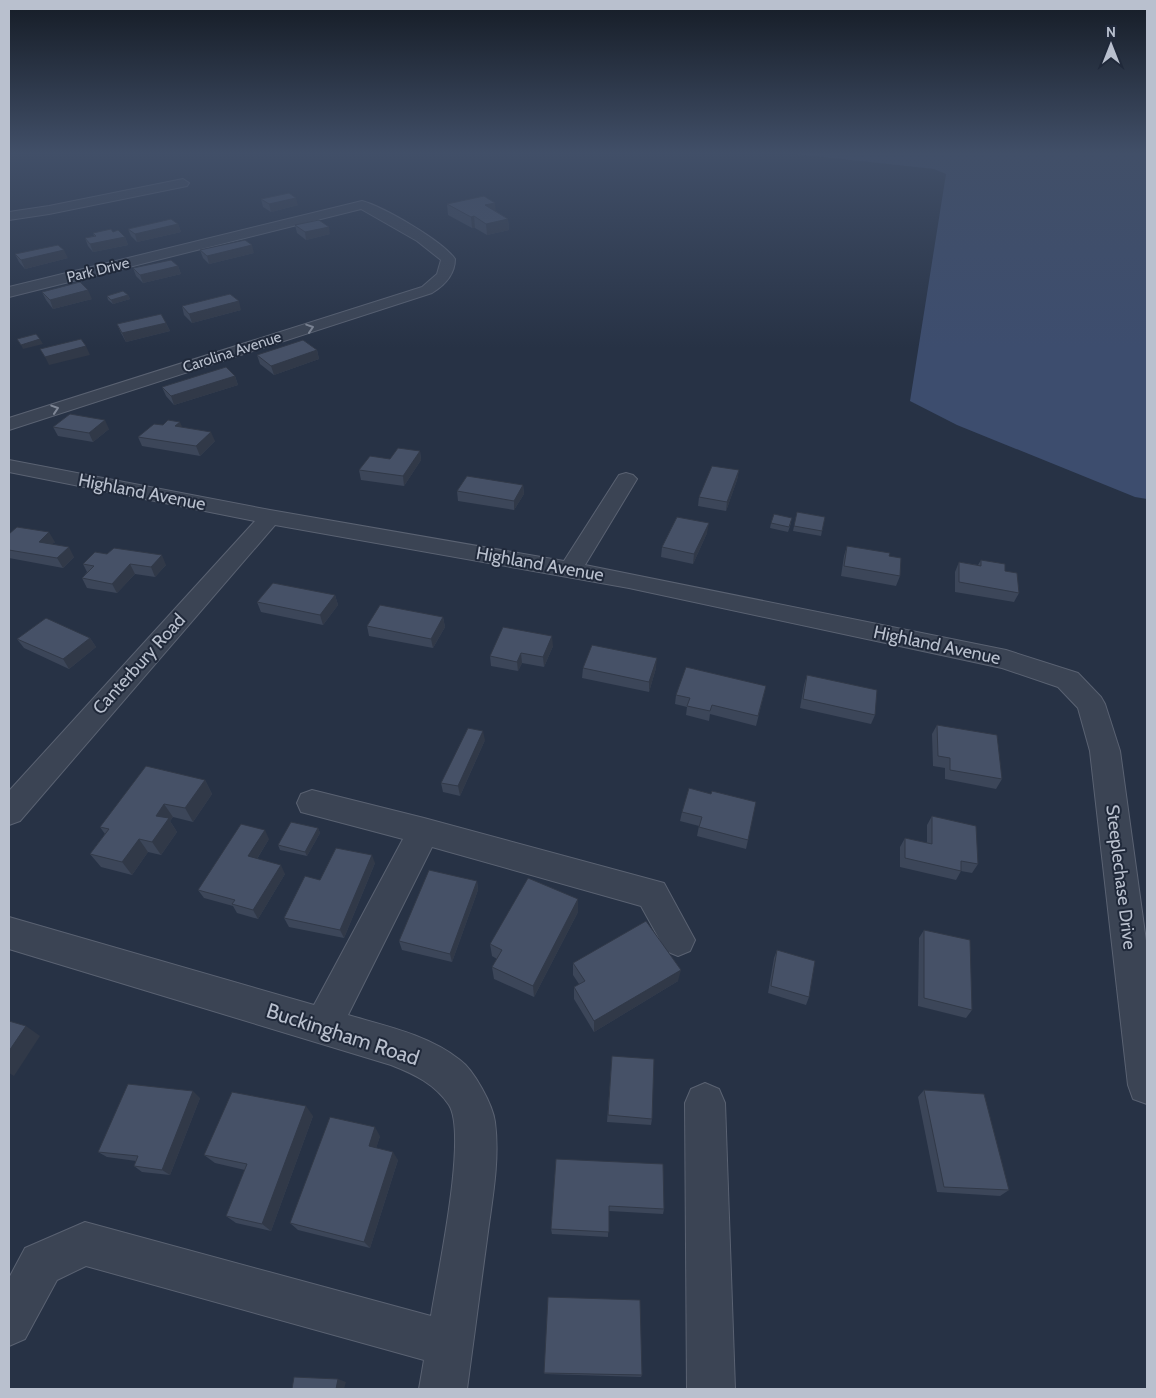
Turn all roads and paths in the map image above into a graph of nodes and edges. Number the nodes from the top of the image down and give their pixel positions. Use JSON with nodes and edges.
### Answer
{"nodes":[{"id":1,"x":316,"y":217,"type":"edge"},
{"id":2,"x":386,"y":217,"type":"edge"},
{"id":3,"x":9,"y":292,"type":"edge"},
{"id":4,"x":234,"y":345,"type":"junction"},
{"id":5,"x":9,"y":408,"type":"edge"},
{"id":6,"x":9,"y":424,"type":"edge"},
{"id":7,"x":9,"y":466,"type":"edge"},
{"id":8,"x":626,"y":479,"type":"dead end"},
{"id":9,"x":270,"y":517,"type":"junction"},
{"id":10,"x":571,"y":569,"type":"junction"},
{"id":11,"x":1068,"y":680,"type":"joint"},
{"id":12,"x":312,"y":803,"type":"dead end"},
{"id":13,"x":9,"y":812,"type":"edge"},
{"id":14,"x":424,"y":831,"type":"junction"},
{"id":15,"x":9,"y":933,"type":"edge"},
{"id":16,"x":678,"y":940,"type":"dead end"},
{"id":17,"x":323,"y":1026,"type":"junction"},
{"id":18,"x":1147,"y":1085,"type":"edge"},
{"id":19,"x":705,"y":1102,"type":"dead end"},
{"id":20,"x":9,"y":1323,"type":"edge"},
{"id":21,"x":450,"y":1344,"type":"junction"},
{"id":22,"x":443,"y":1389,"type":"edge"},
{"id":23,"x":711,"y":1389,"type":"edge"}],
"edges":[{"from":1,"to":3,"type":"street","name":"Park Drive"},
{"from":2,"to":4,"type":"street","name":"Carolina Avenue"},
{"from":4,"to":5,"type":"street","name":"Carolina Avenue"},
{"from":6,"to":4,"type":"street","name":"Carolina Avenue","one_way":true},
{"from":7,"to":9,"type":"street","name":"Highland Avenue"},
{"from":8,"to":10,"type":"street"},
{"from":9,"to":10,"type":"street","name":"Highland Avenue"},
{"from":9,"to":13,"type":"street","name":"Canterbury Road"},
{"from":10,"to":11,"type":"street","name":"Highland Avenue"},
{"from":11,"to":18,"type":"street","name":"Steeplechase Drive"},
{"from":12,"to":14,"type":"street"},
{"from":14,"to":16,"type":"street"},
{"from":14,"to":17,"type":"street"},
{"from":15,"to":17,"type":"street","name":"Buckingham Road"},
{"from":17,"to":21,"type":"street","name":"Buckingham Road"},
{"from":19,"to":23,"type":"street"},
{"from":20,"to":21,"type":"street"},
{"from":21,"to":22,"type":"street","name":"Buckingham Road"}]}
